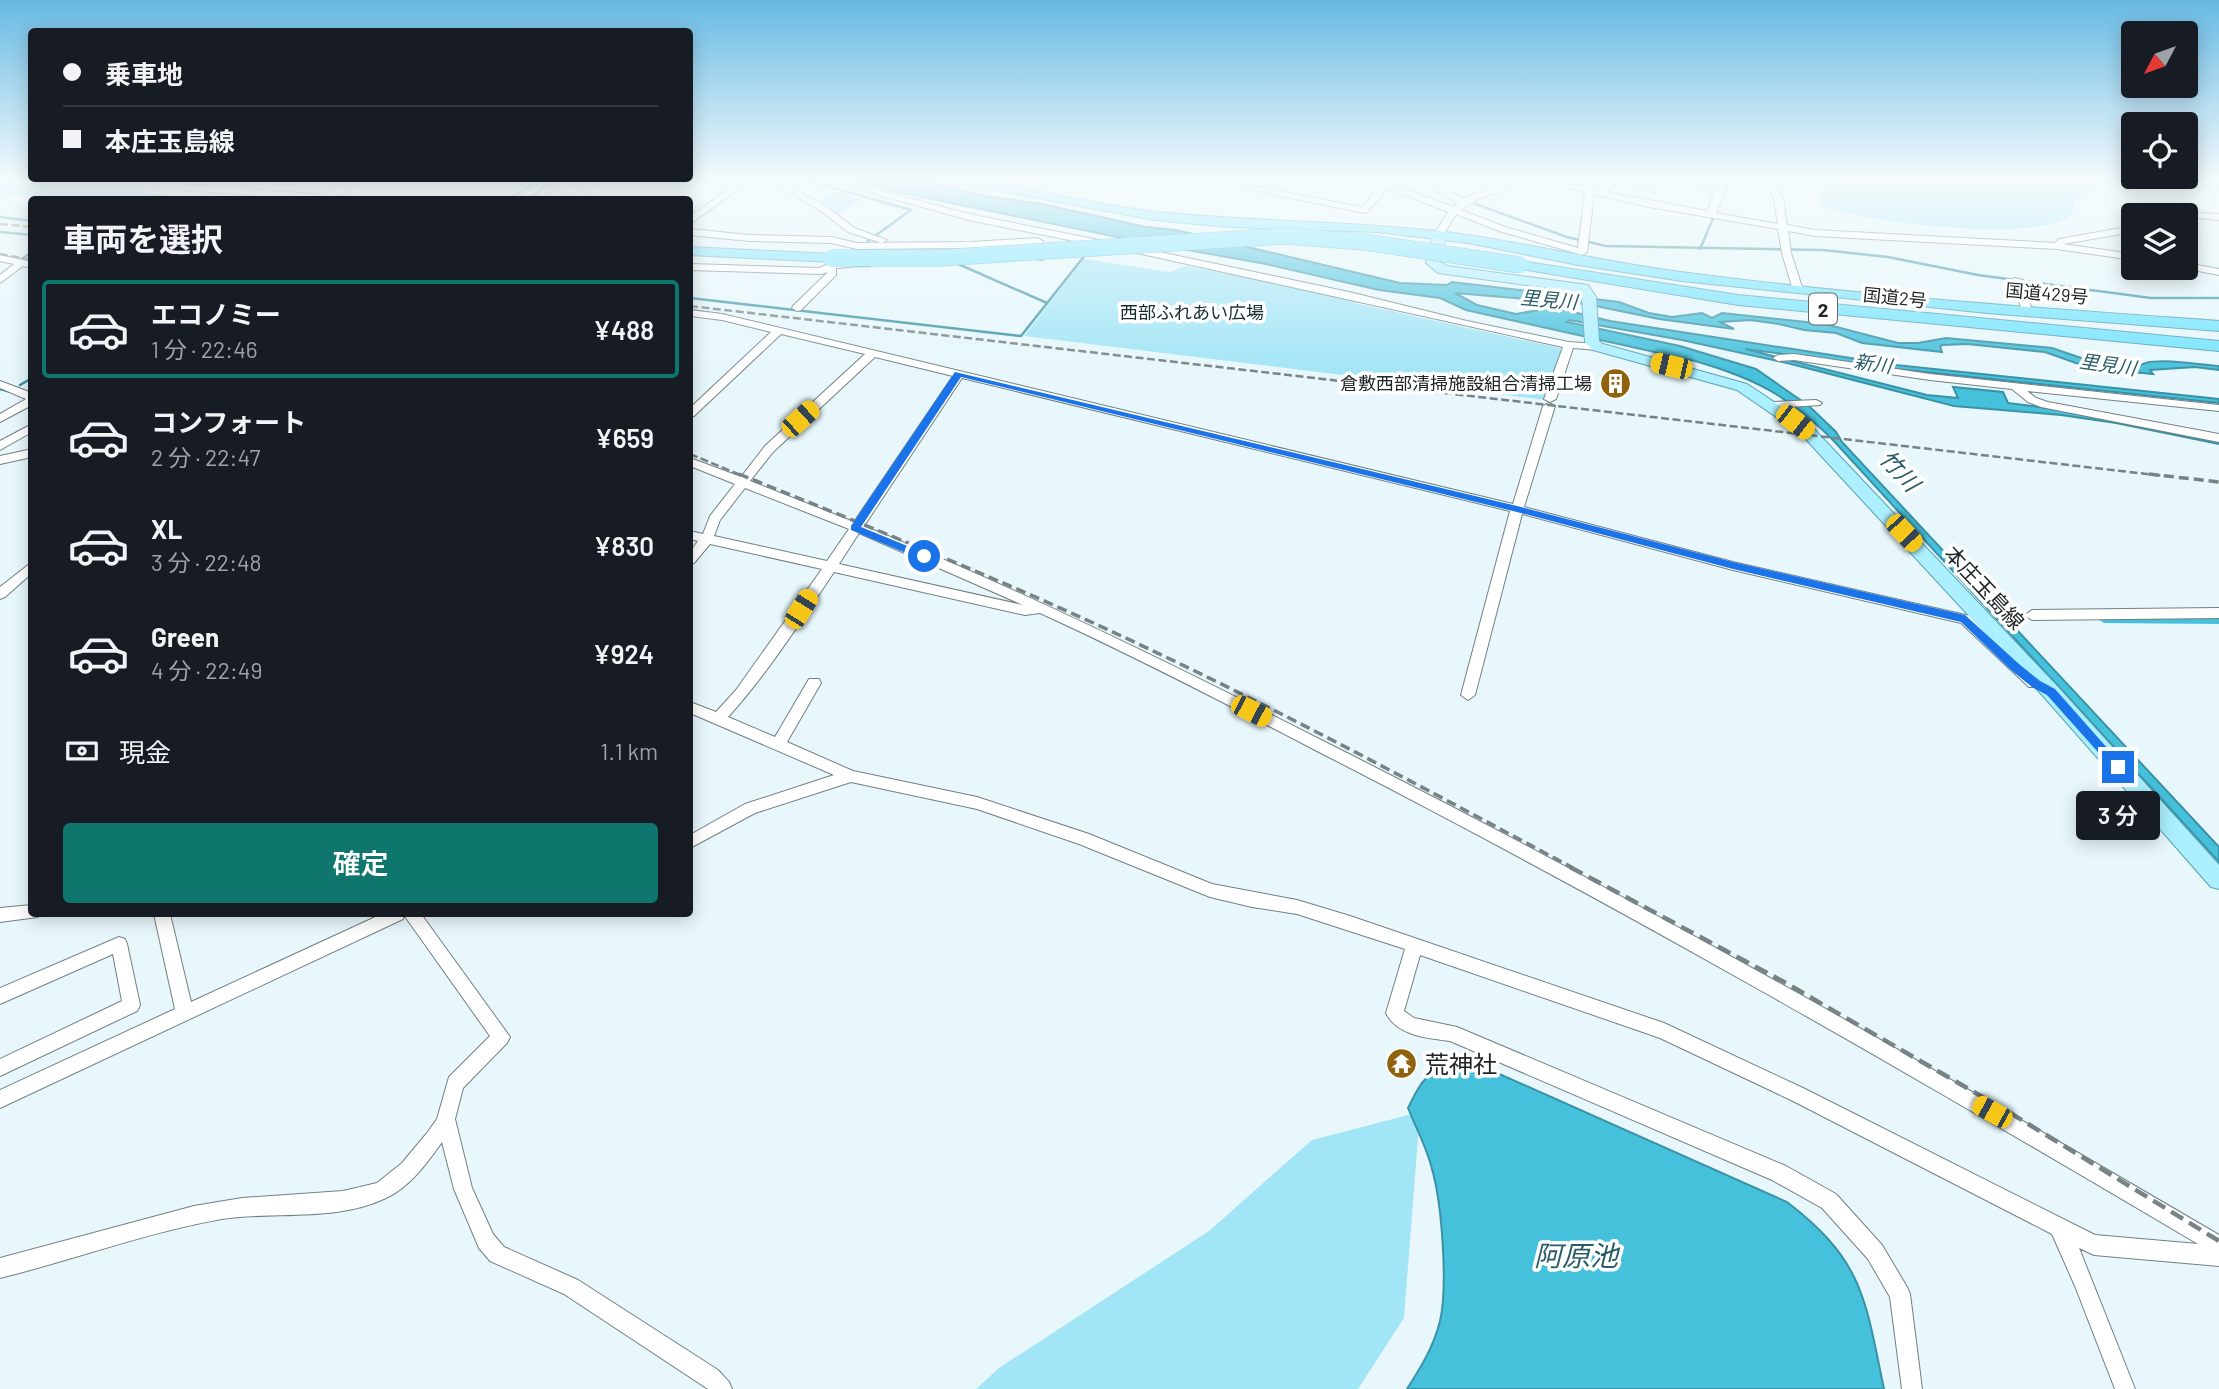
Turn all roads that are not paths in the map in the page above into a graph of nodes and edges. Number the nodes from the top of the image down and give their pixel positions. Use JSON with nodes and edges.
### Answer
{"nodes":[{"id":1,"x":839,"y":244,"type":"edge"},
{"id":2,"x":850,"y":244,"type":"edge"},
{"id":3,"x":890,"y":244,"type":"edge"},
{"id":4,"x":990,"y":244,"type":"edge"},
{"id":5,"x":1039,"y":244,"type":"edge"},
{"id":6,"x":1100,"y":244,"type":"edge"},
{"id":7,"x":1135,"y":244,"type":"edge"},
{"id":8,"x":1376,"y":244,"type":"edge"},
{"id":9,"x":1437,"y":244,"type":"edge"},
{"id":10,"x":1488,"y":244,"type":"edge"},
{"id":11,"x":1553,"y":244,"type":"edge"},
{"id":12,"x":1583,"y":244,"type":"edge"},
{"id":13,"x":1786,"y":244,"type":"edge"},
{"id":14,"x":2016,"y":244,"type":"edge"},
{"id":15,"x":2049,"y":244,"type":"edge"},
{"id":16,"x":894,"y":245,"type":"junction"},
{"id":17,"x":2042,"y":245,"type":"junction"},
{"id":18,"x":693,"y":246,"type":"edge"},
{"id":19,"x":693,"y":251,"type":"edge"},
{"id":20,"x":755,"y":255,"type":"junction"},
{"id":21,"x":2121,"y":255,"type":"edge"},
{"id":22,"x":693,"y":257,"type":"edge"},
{"id":23,"x":0,"y":258,"type":"edge"},
{"id":24,"x":836,"y":263,"type":"junction"},
{"id":25,"x":21,"y":264,"type":"edge"},
{"id":26,"x":693,"y":267,"type":"edge"},
{"id":27,"x":2198,"y":268,"type":"edge"},
{"id":28,"x":2219,"y":272,"type":"edge"},
{"id":29,"x":0,"y":280,"type":"edge"},
{"id":30,"x":2018,"y":280,"type":"dead end"},
{"id":31,"x":1797,"y":287,"type":"junction"},
{"id":32,"x":1589,"y":297,"type":"joint"},
{"id":33,"x":797,"y":308,"type":"dead end"},
{"id":34,"x":2027,"y":311,"type":"junction"},
{"id":35,"x":693,"y":313,"type":"edge"},
{"id":36,"x":2219,"y":326,"type":"edge"},
{"id":37,"x":778,"y":331,"type":"junction"},
{"id":38,"x":2219,"y":344,"type":"edge"},
{"id":39,"x":1569,"y":345,"type":"junction"},
{"id":40,"x":1595,"y":345,"type":"junction"},
{"id":41,"x":873,"y":354,"type":"junction"},
{"id":42,"x":1778,"y":358,"type":"dead end"},
{"id":43,"x":958,"y":374,"type":"junction"},
{"id":44,"x":2015,"y":386,"type":"junction"},
{"id":45,"x":3,"y":389,"type":"edge"},
{"id":46,"x":28,"y":399,"type":"edge"},
{"id":47,"x":28,"y":402,"type":"edge"},
{"id":48,"x":1816,"y":403,"type":"dead end"},
{"id":49,"x":1775,"y":405,"type":"junction"},
{"id":50,"x":2219,"y":408,"type":"edge"},
{"id":51,"x":693,"y":411,"type":"edge"},
{"id":52,"x":0,"y":419,"type":"edge"},
{"id":53,"x":28,"y":429,"type":"edge"},
{"id":54,"x":2219,"y":438,"type":"edge"},
{"id":55,"x":0,"y":446,"type":"edge"},
{"id":56,"x":28,"y":454,"type":"edge"},
{"id":57,"x":0,"y":460,"type":"edge"},
{"id":58,"x":693,"y":463,"type":"edge"},
{"id":59,"x":743,"y":482,"type":"junction"},
{"id":60,"x":1517,"y":509,"type":"junction"},
{"id":61,"x":855,"y":528,"type":"junction"},
{"id":62,"x":693,"y":536,"type":"edge"},
{"id":63,"x":707,"y":539,"type":"junction"},
{"id":64,"x":693,"y":556,"type":"edge"},
{"id":65,"x":828,"y":567,"type":"junction"},
{"id":66,"x":28,"y":570,"type":"edge"},
{"id":67,"x":0,"y":594,"type":"edge"},
{"id":68,"x":1051,"y":612,"type":"junction"},
{"id":69,"x":2219,"y":613,"type":"edge"},
{"id":70,"x":2032,"y":615,"type":"dead end"},
{"id":71,"x":814,"y":683,"type":"dead end"},
{"id":72,"x":2051,"y":692,"type":"junction"},
{"id":73,"x":1468,"y":695,"type":"dead end"},
{"id":74,"x":693,"y":708,"type":"edge"},
{"id":75,"x":719,"y":718,"type":"junction"},
{"id":76,"x":778,"y":744,"type":"junction"},
{"id":77,"x":851,"y":776,"type":"junction"},
{"id":78,"x":693,"y":840,"type":"edge"},
{"id":79,"x":2219,"y":880,"type":"edge"},
{"id":80,"x":28,"y":912,"type":"edge"},
{"id":81,"x":0,"y":915,"type":"edge"},
{"id":82,"x":163,"y":917,"type":"edge"},
{"id":83,"x":391,"y":917,"type":"edge"},
{"id":84,"x":414,"y":917,"type":"edge"},
{"id":85,"x":1415,"y":944,"type":"junction"},
{"id":86,"x":0,"y":996,"type":"edge"},
{"id":87,"x":184,"y":1013,"type":"junction"},
{"id":88,"x":0,"y":1068,"type":"edge"},
{"id":89,"x":0,"y":1100,"type":"edge"},
{"id":90,"x":447,"y":1121,"type":"junction"},
{"id":91,"x":2058,"y":1224,"type":"junction"},
{"id":92,"x":2217,"y":1256,"type":"edge"},
{"id":93,"x":0,"y":1268,"type":"edge"},
{"id":94,"x":722,"y":1389,"type":"edge"},
{"id":95,"x":1912,"y":1389,"type":"edge"},
{"id":96,"x":2125,"y":1389,"type":"edge"}],
"edges":[{"from":1,"to":24,"type":"street"},
{"from":2,"to":16,"type":"street"},
{"from":3,"to":16,"type":"street"},
{"from":4,"to":16,"type":"street"},
{"from":5,"to":24,"type":"street"},
{"from":6,"to":39,"type":"street"},
{"from":7,"to":24,"type":"highway","name":"国道2号","number":"2","bridge":true},
{"from":8,"to":38,"type":"highway","name":"国道2号","number":"2","bridge":true},
{"from":9,"to":32,"type":"main road"},
{"from":10,"to":31,"type":"highway","name":"国道429号"},
{"from":11,"to":12,"type":"street"},
{"from":13,"to":31,"type":"street"},
{"from":14,"to":17,"type":"street"},
{"from":15,"to":17,"type":"street"},
{"from":17,"to":21,"type":"street"},
{"from":18,"to":20,"type":"highway","number":"2"},
{"from":19,"to":20,"type":"highway","number":"2"},
{"from":20,"to":24,"type":"highway","number":"2"},
{"from":22,"to":24,"type":"highway","number":"2"},
{"from":23,"to":25,"type":"street"},
{"from":24,"to":26,"type":"street"},
{"from":24,"to":33,"type":"street"},
{"from":25,"to":29,"type":"street"},
{"from":27,"to":28,"type":"street"},
{"from":30,"to":34,"type":"street"},
{"from":31,"to":34,"type":"highway","name":"国道429号"},
{"from":32,"to":40,"type":"main road"},
{"from":34,"to":36,"type":"highway","name":"国道429号"},
{"from":35,"to":37,"type":"street"},
{"from":37,"to":41,"type":"street"},
{"from":37,"to":51,"type":"street"},
{"from":39,"to":40,"type":"street"},
{"from":39,"to":60,"type":"street"},
{"from":40,"to":49,"type":"main road","name":"本庄玉島線"},
{"from":41,"to":43,"type":"street"},
{"from":41,"to":59,"type":"street"},
{"from":42,"to":44,"type":"street"},
{"from":43,"to":60,"type":"street"},
{"from":43,"to":61,"type":"street"},
{"from":44,"to":50,"type":"street"},
{"from":44,"to":54,"type":"street"},
{"from":45,"to":46,"type":"street"},
{"from":47,"to":52,"type":"street"},
{"from":48,"to":49,"type":"street"},
{"from":49,"to":72,"type":"main road","name":"本庄玉島線"},
{"from":53,"to":55,"type":"street"},
{"from":56,"to":57,"type":"street"},
{"from":58,"to":59,"type":"street"},
{"from":59,"to":61,"type":"street"},
{"from":59,"to":63,"type":"street"},
{"from":60,"to":72,"type":"street"},
{"from":60,"to":73,"type":"street"},
{"from":61,"to":65,"type":"street"},
{"from":61,"to":68,"type":"street"},
{"from":62,"to":63,"type":"street"},
{"from":63,"to":64,"type":"street"},
{"from":63,"to":65,"type":"street"},
{"from":65,"to":68,"type":"street"},
{"from":65,"to":75,"type":"street"},
{"from":66,"to":67,"type":"street"},
{"from":68,"to":92,"type":"street"},
{"from":69,"to":70,"type":"street"},
{"from":71,"to":76,"type":"street"},
{"from":72,"to":79,"type":"main road","name":"本庄玉島線"},
{"from":74,"to":75,"type":"street"},
{"from":75,"to":76,"type":"street"},
{"from":76,"to":77,"type":"street"},
{"from":77,"to":78,"type":"street"},
{"from":77,"to":85,"type":"street"},
{"from":80,"to":81,"type":"street"},
{"from":82,"to":87,"type":"street"},
{"from":83,"to":87,"type":"street"},
{"from":84,"to":90,"type":"street"},
{"from":85,"to":91,"type":"street"},
{"from":85,"to":95,"type":"street"},
{"from":86,"to":88,"type":"street"},
{"from":87,"to":89,"type":"street"},
{"from":90,"to":93,"type":"street"},
{"from":90,"to":94,"type":"street"},
{"from":91,"to":92,"type":"street"},
{"from":91,"to":96,"type":"street"}]}
